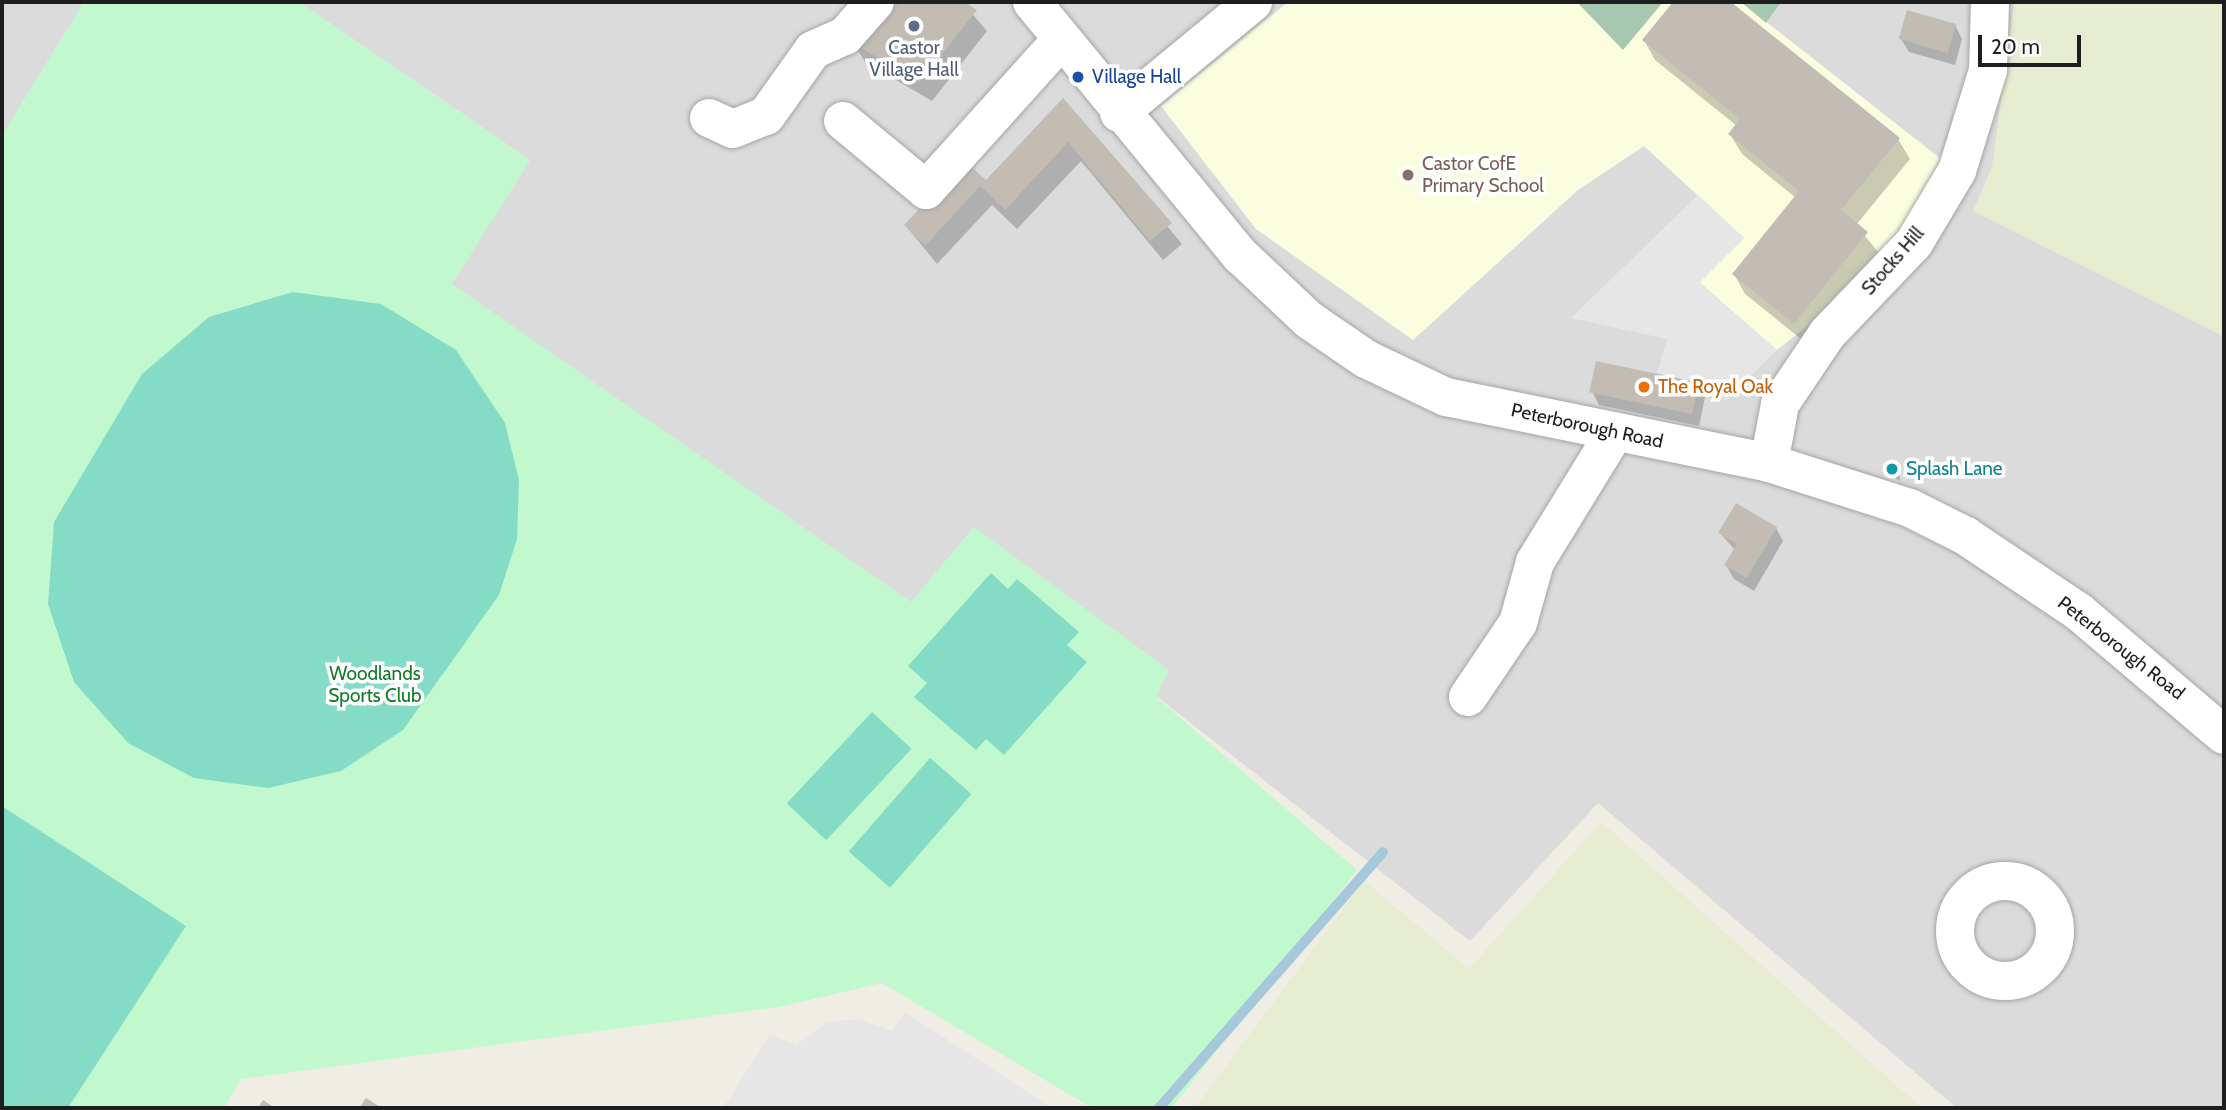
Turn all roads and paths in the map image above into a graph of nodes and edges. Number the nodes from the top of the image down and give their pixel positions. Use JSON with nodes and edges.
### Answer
{"nodes":[{"id":1,"x":875,"y":2,"type":"edge"},
{"id":2,"x":1032,"y":2,"type":"edge"},
{"id":3,"x":1253,"y":2,"type":"edge"},
{"id":4,"x":1990,"y":2,"type":"edge"},
{"id":5,"x":1062,"y":40,"type":"junction"},
{"id":6,"x":1119,"y":113,"type":"junction"},
{"id":7,"x":709,"y":118,"type":"dead end"},
{"id":8,"x":843,"y":121,"type":"dead end"},
{"id":9,"x":1615,"y":432,"type":"junction"},
{"id":10,"x":1769,"y":463,"type":"junction"},
{"id":11,"x":1468,"y":697,"type":"dead end"},
{"id":12,"x":2224,"y":736,"type":"edge"}],
"edges":[{"from":1,"to":7,"type":"street"},
{"from":2,"to":5,"type":"street","name":"Peterborough Road"},
{"from":3,"to":6,"type":"street"},
{"from":4,"to":10,"type":"street","name":"Stocks Hill"},
{"from":5,"to":6,"type":"street","name":"Peterborough Road"},
{"from":5,"to":8,"type":"street"},
{"from":6,"to":9,"type":"street","name":"Peterborough Road"},
{"from":9,"to":10,"type":"street","name":"Peterborough Road"},
{"from":9,"to":11,"type":"street"},
{"from":10,"to":12,"type":"street","name":"Peterborough Road"}]}
